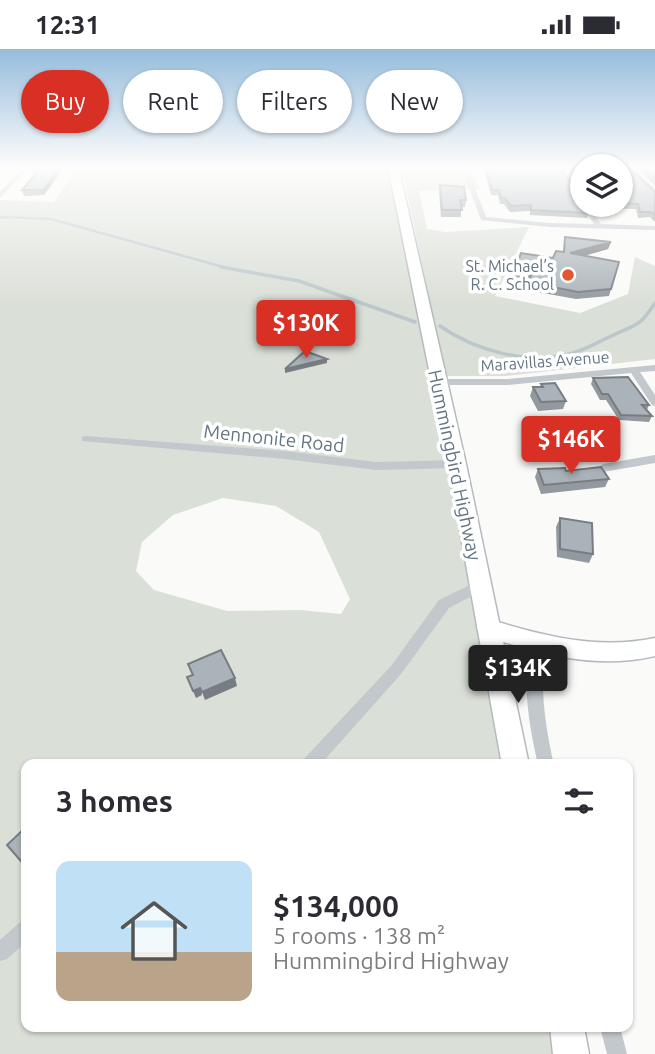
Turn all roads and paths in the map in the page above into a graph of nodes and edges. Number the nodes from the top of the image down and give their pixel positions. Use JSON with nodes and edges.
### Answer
{"nodes":[{"id":1,"x":405,"y":213,"type":"edge"},
{"id":2,"x":481,"y":213,"type":"edge"},
{"id":3,"x":593,"y":217,"type":"edge"},
{"id":4,"x":599,"y":227,"type":"junction"},
{"id":5,"x":655,"y":228,"type":"edge"},
{"id":6,"x":655,"y":367,"type":"edge"},
{"id":7,"x":634,"y":370,"type":"junction"},
{"id":8,"x":438,"y":382,"type":"junction"},
{"id":9,"x":655,"y":403,"type":"edge"},
{"id":10,"x":86,"y":439,"type":"dead end"},
{"id":11,"x":655,"y":459,"type":"edge"},
{"id":12,"x":457,"y":464,"type":"junction"},
{"id":13,"x":603,"y":468,"type":"edge"},
{"id":14,"x":480,"y":585,"type":"junction"},
{"id":15,"x":488,"y":628,"type":"junction"},
{"id":16,"x":539,"y":645,"type":"junction"},
{"id":17,"x":655,"y":647,"type":"edge"},
{"id":18,"x":314,"y":759,"type":"edge"},
{"id":19,"x":515,"y":759,"type":"edge"},
{"id":20,"x":545,"y":759,"type":"edge"},
{"id":21,"x":21,"y":934,"type":"edge"},
{"id":22,"x":0,"y":952,"type":"edge"},
{"id":23,"x":567,"y":1032,"type":"edge"},
{"id":24,"x":611,"y":1032,"type":"edge"},
{"id":25,"x":571,"y":1054,"type":"edge"},
{"id":26,"x":617,"y":1054,"type":"edge"}],
"edges":[{"from":1,"to":8,"type":"main road","name":"Hummingbird Highway"},
{"from":2,"to":4,"type":"street"},
{"from":3,"to":4,"type":"street"},
{"from":4,"to":5,"type":"street"},
{"from":6,"to":7,"type":"street","name":"Maravillas Avenue"},
{"from":7,"to":8,"type":"street","name":"Maravillas Avenue"},
{"from":7,"to":9,"type":"street"},
{"from":8,"to":12,"type":"main road","name":"Hummingbird Highway"},
{"from":10,"to":12,"type":"street","name":"Mennonite Road"},
{"from":11,"to":13,"type":"street"},
{"from":12,"to":14,"type":"main road","name":"Hummingbird Highway"},
{"from":14,"to":15,"type":"main road","name":"Hummingbird Highway"},
{"from":14,"to":18,"type":"street"},
{"from":15,"to":16,"type":"street"},
{"from":15,"to":19,"type":"main road","name":"Hummingbird Highway"},
{"from":16,"to":17,"type":"street"},
{"from":16,"to":20,"type":"street"},
{"from":21,"to":22,"type":"street"},
{"from":23,"to":25,"type":"main road"},
{"from":24,"to":26,"type":"street"}]}
